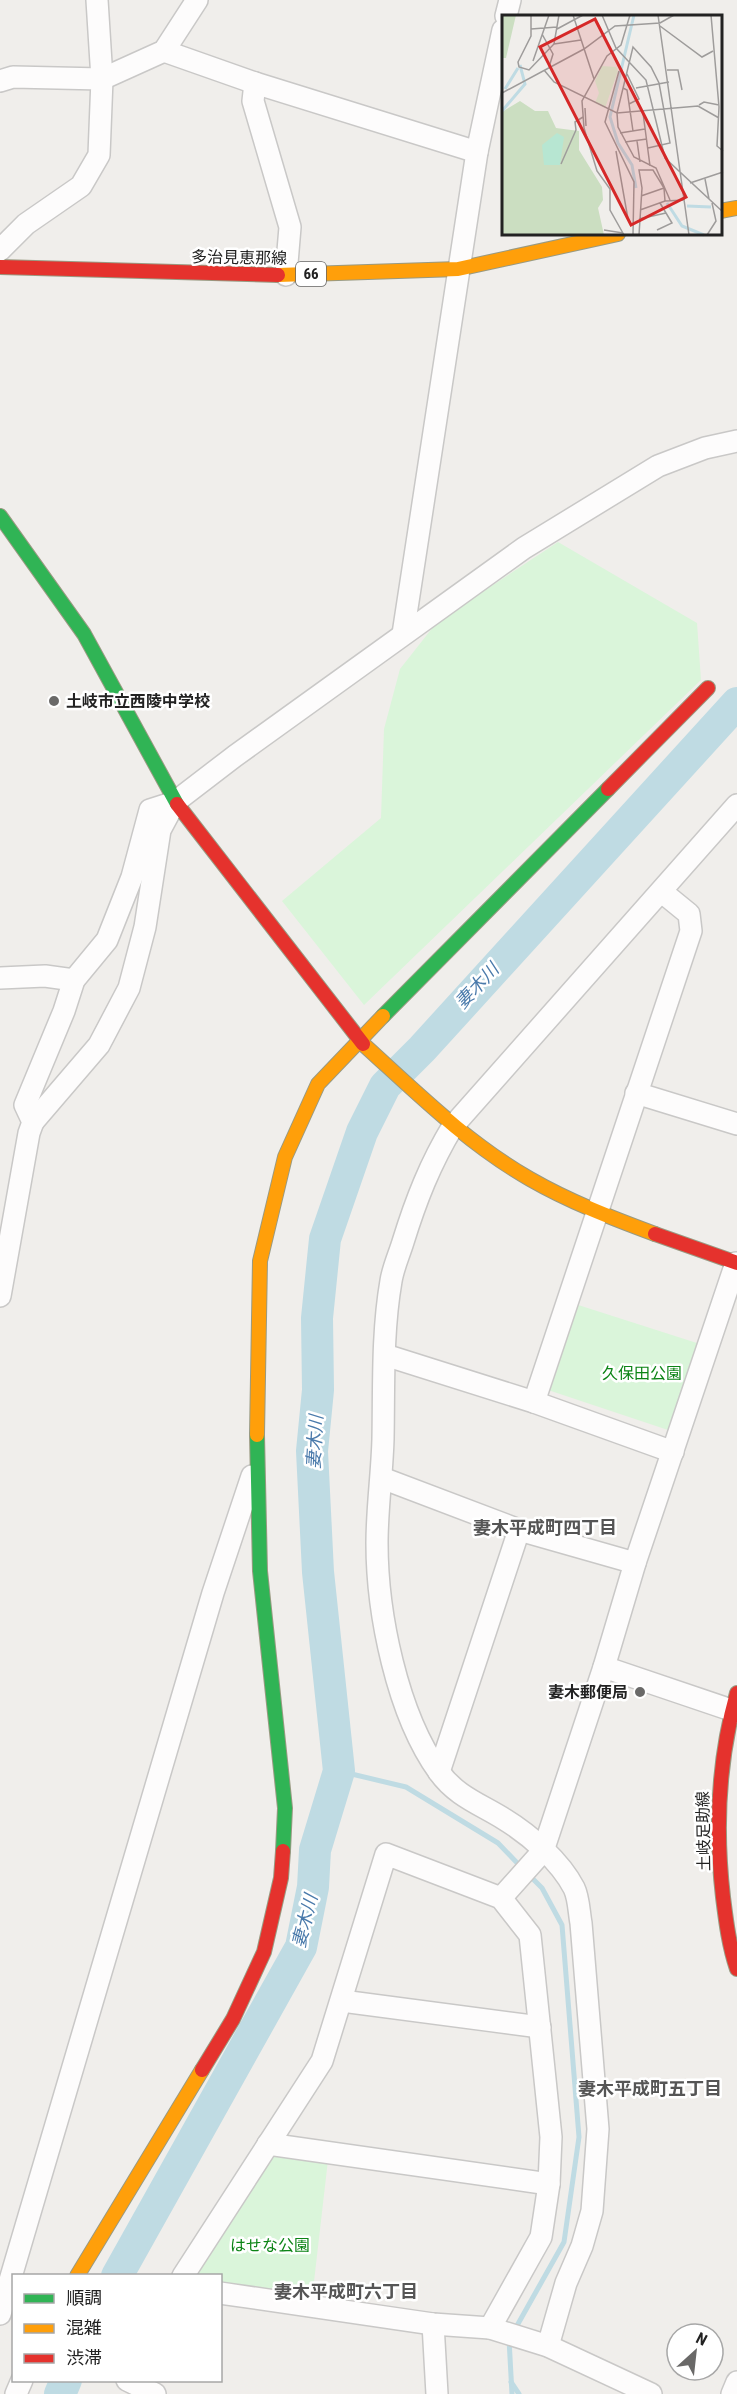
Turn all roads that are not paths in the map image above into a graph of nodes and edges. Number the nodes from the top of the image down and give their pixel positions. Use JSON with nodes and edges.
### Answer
{"nodes":[{"id":1,"x":97,"y":0,"type":"edge"},
{"id":2,"x":197,"y":0,"type":"edge"},
{"id":3,"x":510,"y":0,"type":"edge"},
{"id":4,"x":506,"y":15,"type":"edge"},
{"id":5,"x":502,"y":35,"type":"edge"},
{"id":6,"x":164,"y":51,"type":"junction"},
{"id":7,"x":102,"y":79,"type":"junction"},
{"id":8,"x":0,"y":81,"type":"edge"},
{"id":9,"x":255,"y":83,"type":"junction"},
{"id":10,"x":477,"y":152,"type":"junction"},
{"id":11,"x":737,"y":208,"type":"edge"},
{"id":12,"x":722,"y":211,"type":"edge"},
{"id":13,"x":609,"y":236,"type":"edge"},
{"id":14,"x":0,"y":250,"type":"edge"},
{"id":15,"x":0,"y":267,"type":"edge"},
{"id":16,"x":458,"y":269,"type":"junction"},
{"id":17,"x":286,"y":275,"type":"junction"},
{"id":18,"x":737,"y":441,"type":"edge"},
{"id":19,"x":0,"y":516,"type":"edge"},
{"id":20,"x":403,"y":634,"type":"junction"},
{"id":21,"x":708,"y":688,"type":"dead end"},
{"id":22,"x":175,"y":802,"type":"junction"},
{"id":23,"x":737,"y":804,"type":"edge"},
{"id":24,"x":662,"y":892,"type":"junction"},
{"id":25,"x":0,"y":978,"type":"edge"},
{"id":26,"x":74,"y":980,"type":"junction"},
{"id":27,"x":359,"y":1040,"type":"junction"},
{"id":28,"x":636,"y":1093,"type":"junction"},
{"id":29,"x":33,"y":1122,"type":"junction"},
{"id":30,"x":737,"y":1124,"type":"edge"},
{"id":31,"x":453,"y":1126,"type":"junction"},
{"id":32,"x":595,"y":1212,"type":"junction"},
{"id":33,"x":736,"y":1263,"type":"edge"},
{"id":34,"x":0,"y":1296,"type":"edge"},
{"id":35,"x":385,"y":1355,"type":"junction"},
{"id":36,"x":534,"y":1402,"type":"junction"},
{"id":37,"x":674,"y":1452,"type":"junction"},
{"id":38,"x":257,"y":1463,"type":"junction"},
{"id":39,"x":382,"y":1478,"type":"junction"},
{"id":40,"x":519,"y":1530,"type":"junction"},
{"id":41,"x":635,"y":1563,"type":"junction"},
{"id":42,"x":604,"y":1667,"type":"junction"},
{"id":43,"x":735,"y":1705,"type":"edge"},
{"id":44,"x":439,"y":1772,"type":"junction"},
{"id":45,"x":543,"y":1851,"type":"junction"},
{"id":46,"x":501,"y":1898,"type":"junction"},
{"id":47,"x":737,"y":1969,"type":"edge"},
{"id":48,"x":342,"y":2001,"type":"junction"},
{"id":49,"x":540,"y":2027,"type":"junction"},
{"id":50,"x":268,"y":2144,"type":"junction"},
{"id":51,"x":549,"y":2184,"type":"junction"},
{"id":52,"x":78,"y":2274,"type":"edge"},
{"id":53,"x":184,"y":2274,"type":"edge"},
{"id":54,"x":222,"y":2293,"type":"edge"},
{"id":55,"x":0,"y":2314,"type":"edge"},
{"id":56,"x":433,"y":2324,"type":"junction"},
{"id":57,"x":490,"y":2328,"type":"junction"},
{"id":58,"x":548,"y":2346,"type":"junction"},
{"id":59,"x":131,"y":2382,"type":"edge"},
{"id":60,"x":737,"y":2382,"type":"edge"},
{"id":61,"x":155,"y":2394,"type":"edge"},
{"id":62,"x":437,"y":2394,"type":"edge"},
{"id":63,"x":651,"y":2394,"type":"edge"},
{"id":64,"x":732,"y":2394,"type":"edge"}],
"edges":[{"from":1,"to":7,"type":"street"},
{"from":2,"to":6,"type":"street"},
{"from":3,"to":4,"type":"street"},
{"from":5,"to":10,"type":"street"},
{"from":6,"to":7,"type":"street"},
{"from":6,"to":9,"type":"street"},
{"from":7,"to":8,"type":"street"},
{"from":7,"to":14,"type":"street"},
{"from":9,"to":10,"type":"street"},
{"from":9,"to":17,"type":"street"},
{"from":10,"to":16,"type":"street"},
{"from":11,"to":12,"type":"street"},
{"from":13,"to":16,"type":"street","name":"多治見恵那線","number":"66"},
{"from":15,"to":17,"type":"street","name":"多治見恵那線","number":"66"},
{"from":16,"to":17,"type":"street","name":"多治見恵那線","number":"66"},
{"from":16,"to":20,"type":"street"},
{"from":18,"to":20,"type":"street"},
{"from":19,"to":22,"type":"street"},
{"from":20,"to":22,"type":"street"},
{"from":21,"to":27,"type":"street"},
{"from":22,"to":26,"type":"street"},
{"from":22,"to":27,"type":"street"},
{"from":22,"to":29,"type":"street"},
{"from":23,"to":24,"type":"street"},
{"from":24,"to":28,"type":"street"},
{"from":24,"to":31,"type":"street"},
{"from":25,"to":26,"type":"street"},
{"from":26,"to":29,"type":"street"},
{"from":27,"to":31,"type":"street"},
{"from":27,"to":38,"type":"street"},
{"from":28,"to":30,"type":"street"},
{"from":28,"to":32,"type":"street"},
{"from":29,"to":34,"type":"street"},
{"from":31,"to":32,"type":"street"},
{"from":31,"to":35,"type":"street"},
{"from":32,"to":33,"type":"street"},
{"from":32,"to":36,"type":"street"},
{"from":33,"to":37,"type":"street"},
{"from":35,"to":36,"type":"street"},
{"from":35,"to":39,"type":"street"},
{"from":36,"to":37,"type":"street"},
{"from":37,"to":41,"type":"street"},
{"from":38,"to":52,"type":"street"},
{"from":38,"to":55,"type":"street"},
{"from":39,"to":40,"type":"street"},
{"from":39,"to":44,"type":"street"},
{"from":40,"to":41,"type":"street"},
{"from":40,"to":44,"type":"street"},
{"from":41,"to":42,"type":"street"},
{"from":42,"to":43,"type":"street"},
{"from":42,"to":45,"type":"street"},
{"from":43,"to":47,"type":"street","name":"土岐足助線"},
{"from":44,"to":45,"type":"street"},
{"from":45,"to":46,"type":"street"},
{"from":45,"to":58,"type":"street"},
{"from":46,"to":48,"type":"street"},
{"from":46,"to":49,"type":"street"},
{"from":48,"to":49,"type":"street"},
{"from":48,"to":50,"type":"street"},
{"from":49,"to":51,"type":"street"},
{"from":50,"to":51,"type":"street"},
{"from":50,"to":53,"type":"street"},
{"from":51,"to":57,"type":"street"},
{"from":54,"to":56,"type":"street"},
{"from":56,"to":57,"type":"street"},
{"from":56,"to":62,"type":"street"},
{"from":57,"to":58,"type":"street"},
{"from":58,"to":63,"type":"street"},
{"from":59,"to":61,"type":"street"},
{"from":60,"to":64,"type":"street"}]}
